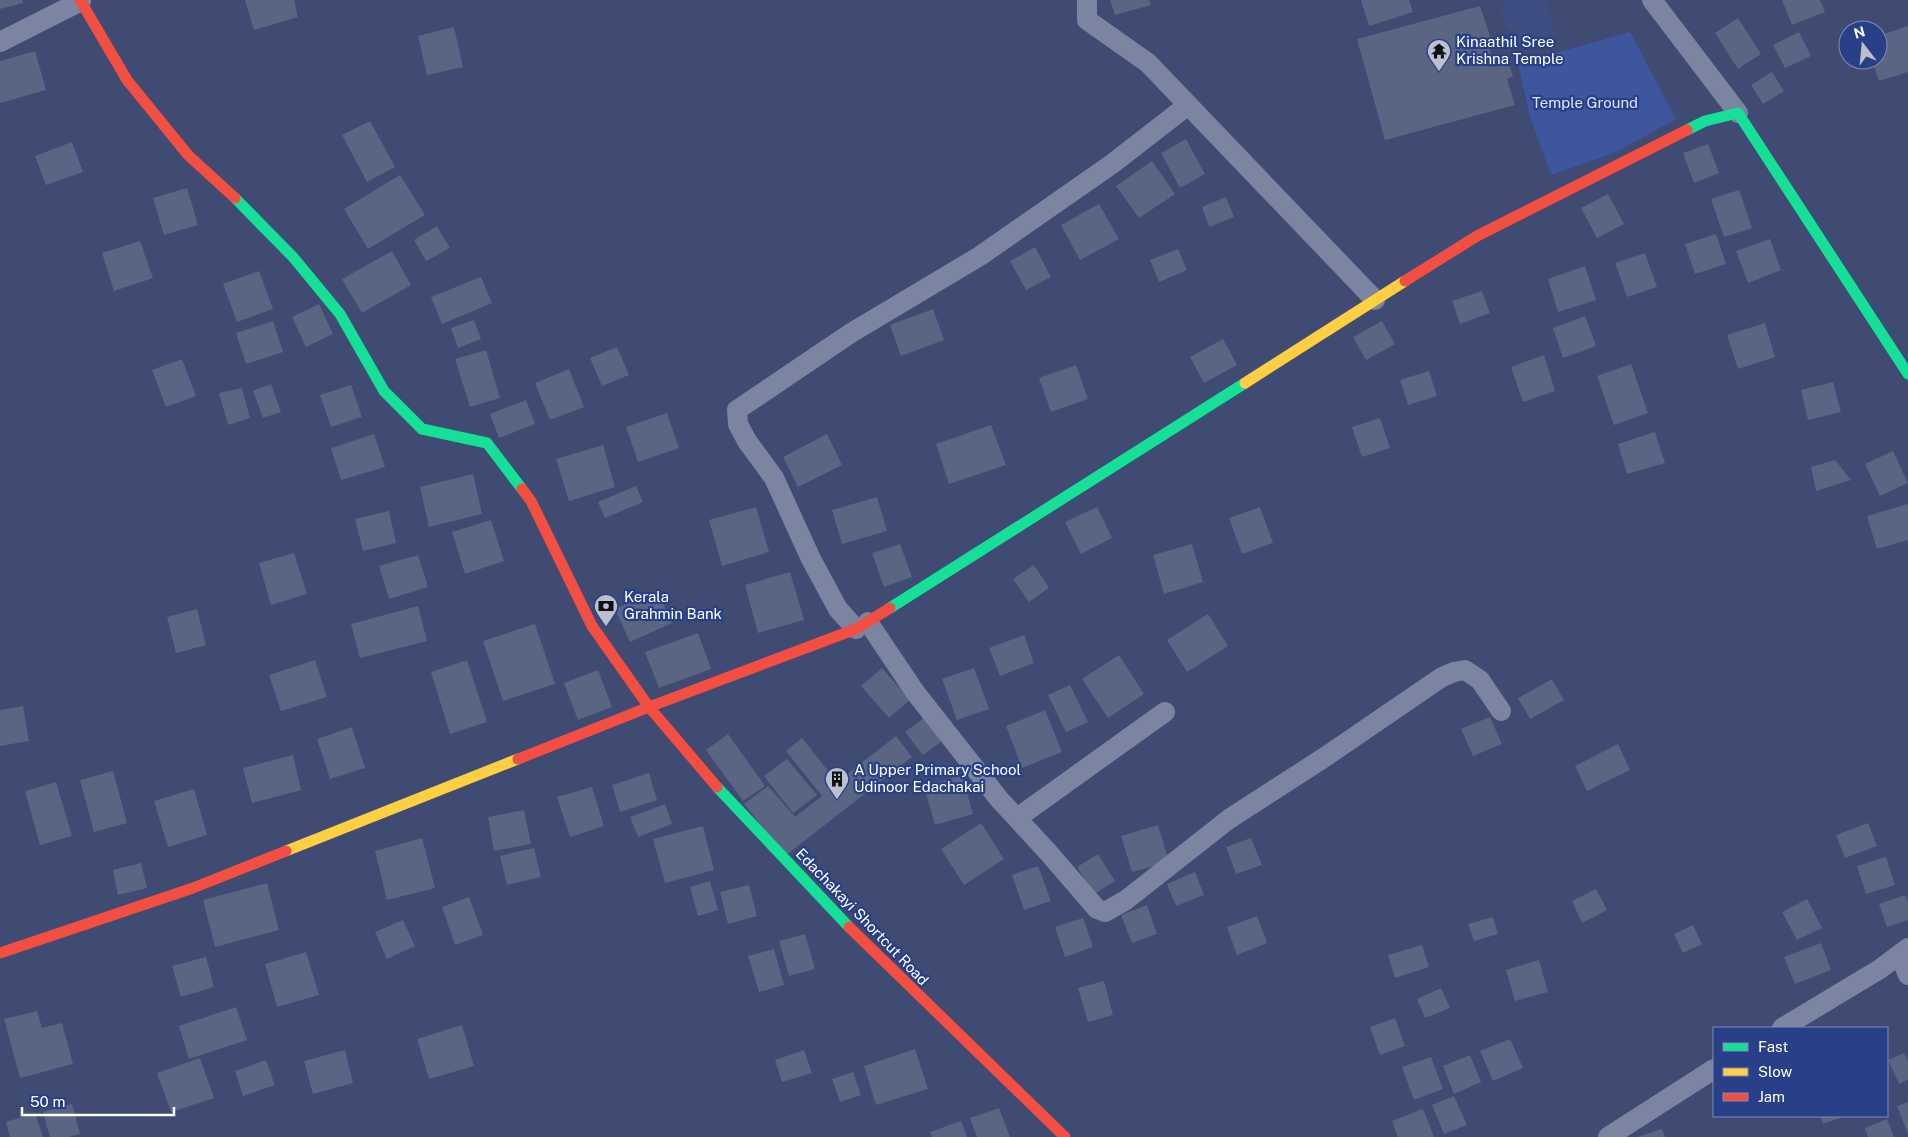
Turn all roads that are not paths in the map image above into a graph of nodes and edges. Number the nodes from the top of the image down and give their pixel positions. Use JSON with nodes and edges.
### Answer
{"nodes":[{"id":1,"x":1087,"y":0,"type":"edge"},
{"id":2,"x":1652,"y":0,"type":"edge"},
{"id":3,"x":80,"y":1,"type":"edge"},
{"id":4,"x":0,"y":42,"type":"edge"},
{"id":5,"x":1188,"y":105,"type":"junction"},
{"id":6,"x":1738,"y":113,"type":"junction"},
{"id":7,"x":1375,"y":300,"type":"junction"},
{"id":8,"x":1908,"y":374,"type":"edge"},
{"id":9,"x":862,"y":626,"type":"junction"},
{"id":10,"x":649,"y":708,"type":"junction"},
{"id":11,"x":1501,"y":711,"type":"dead end"},
{"id":12,"x":1165,"y":712,"type":"dead end"},
{"id":13,"x":1016,"y":818,"type":"junction"},
{"id":14,"x":1904,"y":952,"type":"edge"},
{"id":15,"x":0,"y":953,"type":"edge"},
{"id":16,"x":1908,"y":975,"type":"edge"},
{"id":17,"x":1784,"y":1027,"type":"edge"},
{"id":18,"x":1713,"y":1070,"type":"edge"},
{"id":19,"x":1065,"y":1137,"type":"edge"},
{"id":20,"x":1608,"y":1137,"type":"edge"}],
"edges":[{"from":1,"to":5,"type":"street"},
{"from":2,"to":6,"type":"street"},
{"from":3,"to":4,"type":"street"},
{"from":3,"to":10,"type":"main road","name":"Edachakayi Shortcut Road"},
{"from":5,"to":7,"type":"street"},
{"from":5,"to":9,"type":"street"},
{"from":6,"to":7,"type":"main road"},
{"from":6,"to":8,"type":"main road"},
{"from":7,"to":9,"type":"main road"},
{"from":9,"to":10,"type":"main road"},
{"from":9,"to":13,"type":"street"},
{"from":10,"to":15,"type":"main road"},
{"from":10,"to":19,"type":"main road","name":"Edachakayi Shortcut Road"},
{"from":11,"to":13,"type":"street"},
{"from":12,"to":13,"type":"street"},
{"from":14,"to":16,"type":"street"},
{"from":14,"to":17,"type":"street"},
{"from":18,"to":20,"type":"street"}]}
